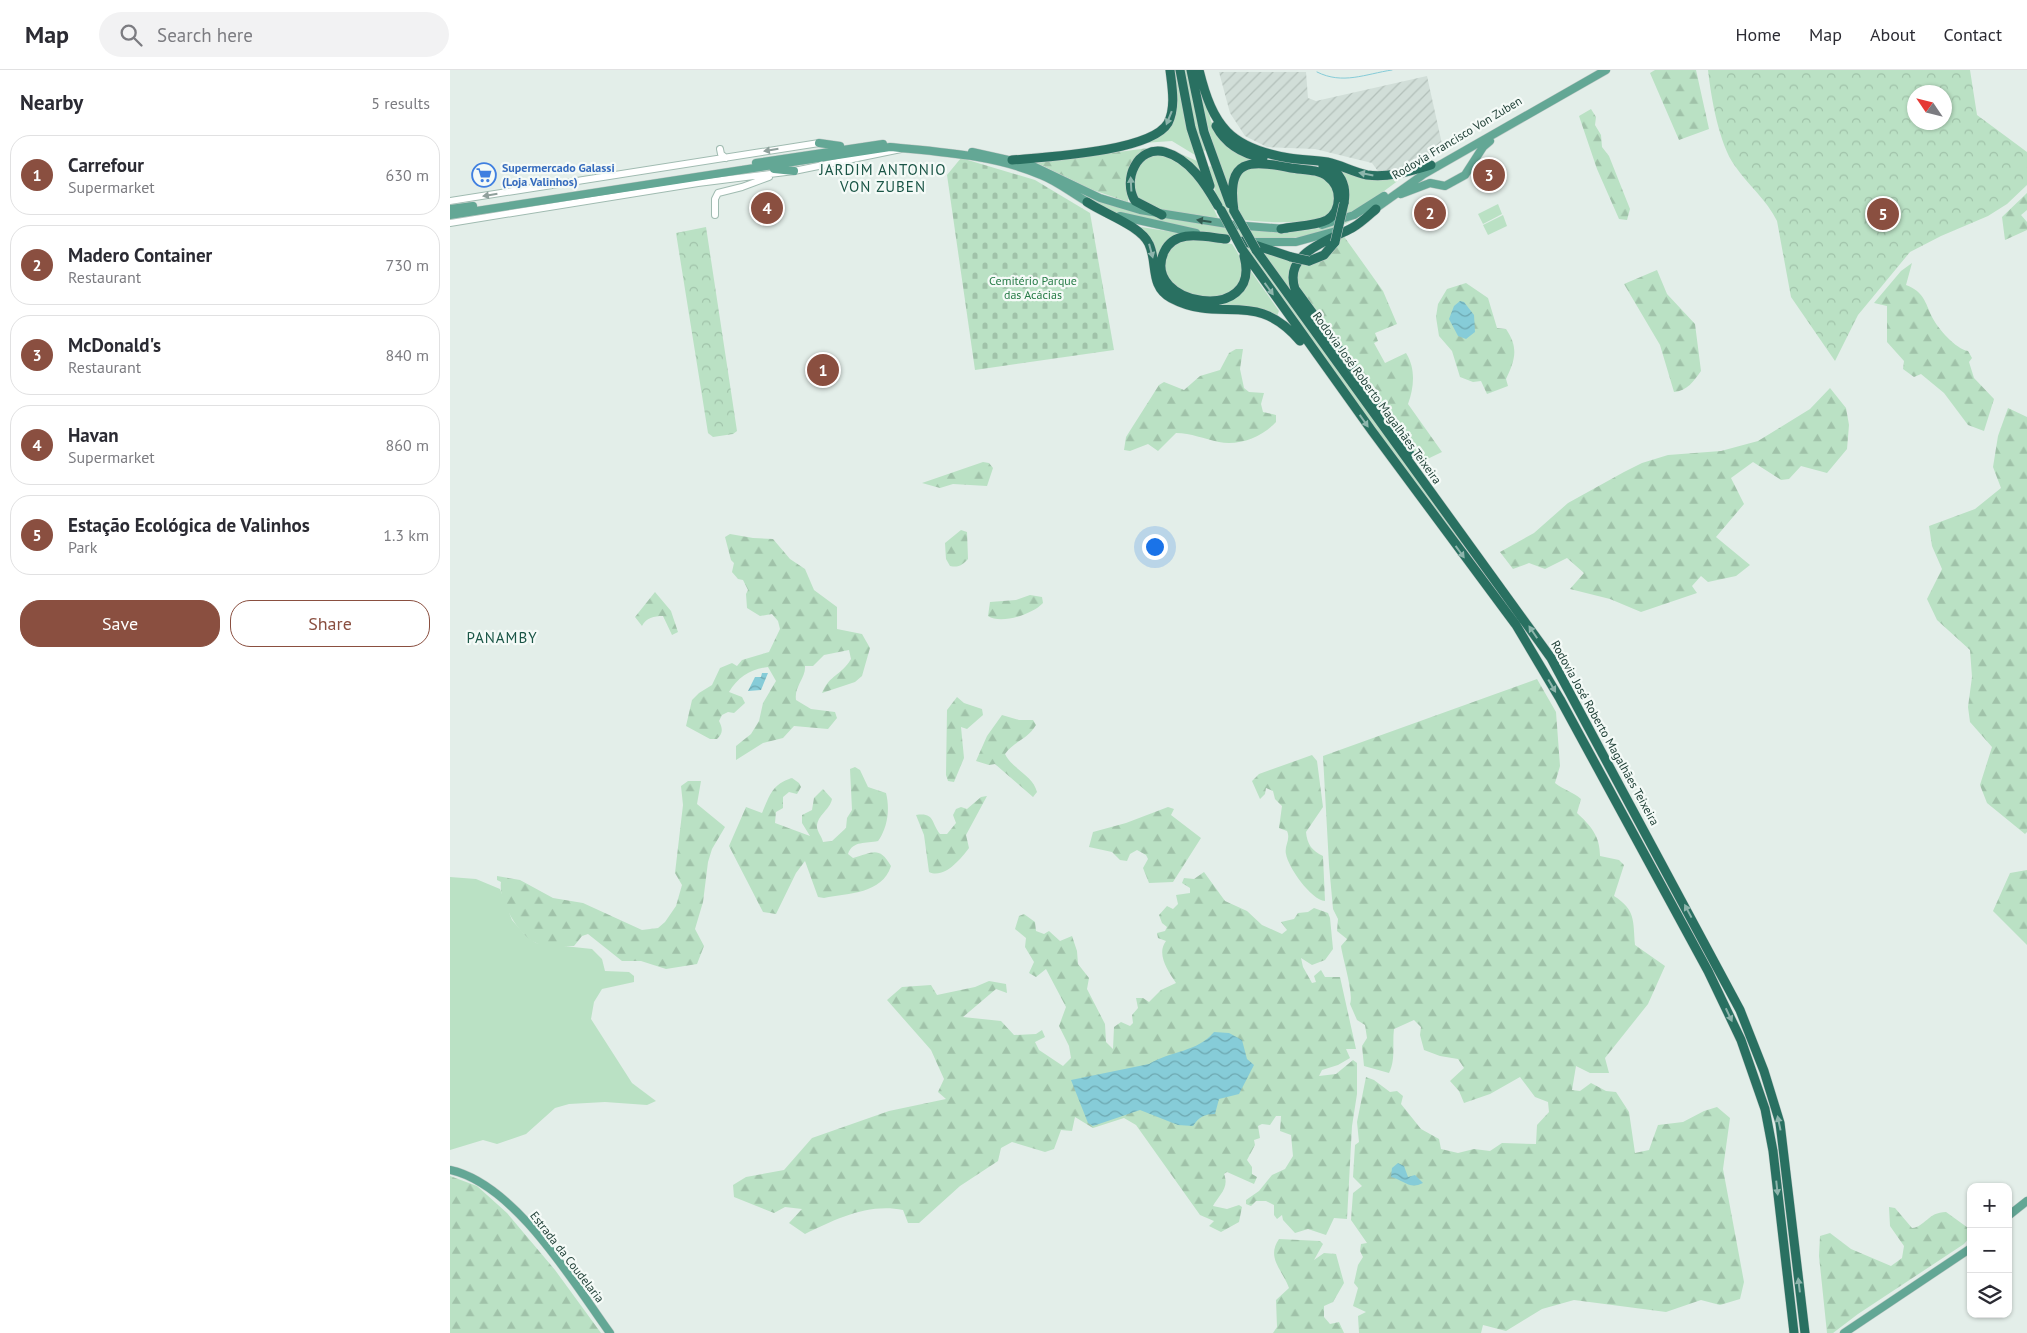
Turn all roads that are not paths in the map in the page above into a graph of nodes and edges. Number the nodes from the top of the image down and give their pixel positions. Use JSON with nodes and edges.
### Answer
{"nodes":[{"id":1,"x":1170,"y":70,"type":"edge"},
{"id":2,"x":1180,"y":70,"type":"edge"},
{"id":3,"x":1191,"y":70,"type":"edge"},
{"id":4,"x":1199,"y":70,"type":"edge"},
{"id":5,"x":1596,"y":70,"type":"edge"},
{"id":6,"x":1606,"y":70,"type":"edge"},
{"id":7,"x":1201,"y":80,"type":"junction"},
{"id":8,"x":1516,"y":122,"type":"junction"},
{"id":9,"x":819,"y":143,"type":"joint"},
{"id":10,"x":852,"y":147,"type":"junction"},
{"id":11,"x":720,"y":148,"type":"dead end"},
{"id":12,"x":904,"y":149,"type":"junction"},
{"id":13,"x":726,"y":158,"type":"junction"},
{"id":14,"x":1012,"y":160,"type":"junction"},
{"id":15,"x":1431,"y":165,"type":"junction"},
{"id":16,"x":794,"y":171,"type":"junction"},
{"id":17,"x":727,"y":173,"type":"junction"},
{"id":18,"x":1388,"y":200,"type":"junction"},
{"id":19,"x":450,"y":201,"type":"edge"},
{"id":20,"x":1087,"y":202,"type":"junction"},
{"id":21,"x":1219,"y":208,"type":"junction"},
{"id":22,"x":450,"y":209,"type":"edge"},
{"id":23,"x":1376,"y":209,"type":"junction"},
{"id":24,"x":1234,"y":211,"type":"junction"},
{"id":25,"x":450,"y":215,"type":"edge"},
{"id":26,"x":715,"y":215,"type":"dead end"},
{"id":27,"x":1162,"y":215,"type":"junction"},
{"id":28,"x":450,"y":224,"type":"edge"},
{"id":29,"x":1281,"y":229,"type":"junction"},
{"id":30,"x":1226,"y":239,"type":"junction"},
{"id":31,"x":1242,"y":245,"type":"junction"},
{"id":32,"x":1350,"y":399,"type":"junction"},
{"id":33,"x":1445,"y":512,"type":"junction"},
{"id":34,"x":450,"y":1170,"type":"edge"},
{"id":35,"x":2027,"y":1202,"type":"edge"},
{"id":36,"x":2012,"y":1213,"type":"edge"},
{"id":37,"x":1967,"y":1251,"type":"edge"},
{"id":38,"x":610,"y":1333,"type":"edge"},
{"id":39,"x":1794,"y":1333,"type":"edge"},
{"id":40,"x":1805,"y":1333,"type":"edge"},
{"id":41,"x":1844,"y":1333,"type":"edge"}],
"edges":[{"from":1,"to":14,"type":"highway","one_way":true},
{"from":2,"to":21,"type":"highway","name":"Rodovia José Roberto Magalhães Teixeira"},
{"from":3,"to":24,"type":"highway","name":"Rodovia José Roberto Magalhães Teixeira"},
{"from":4,"to":7,"type":"highway"},
{"from":5,"to":15,"type":"main road","name":"Rodovia Francisco Von Zuben"},
{"from":6,"to":8,"type":"main road","name":"Rodovia Francisco Von Zuben"},
{"from":15,"to":7,"type":"highway","one_way":true},
{"from":7,"to":31,"type":"highway","bridge":true},
{"from":8,"to":18,"type":"main road","name":"Rodovia Francisco Von Zuben"},
{"from":8,"to":18,"type":"main road"},
{"from":9,"to":10,"type":"main road"},
{"from":9,"to":13,"type":"main road","one_way":true},
{"from":10,"to":14,"type":"main road","name":"Rodovia Francisco Von Zuben"},
{"from":10,"to":22,"type":"main road"},
{"from":11,"to":13,"type":"main road"},
{"from":12,"to":16,"type":"main road"},
{"from":12,"to":17,"type":"main road","name":"Rodovia Francisco Von Zuben"},
{"from":12,"to":20,"type":"main road","name":"Rodovia Francisco Von Zuben"},
{"from":13,"to":19,"type":"main road","one_way":true},
{"from":14,"to":27,"type":"main road","name":"Rodovia Francisco Von Zuben"},
{"from":15,"to":29,"type":"main road","name":"Rodovia Francisco Von Zuben"},
{"from":16,"to":17,"type":"main road"},
{"from":16,"to":26,"type":"main road"},
{"from":16,"to":28,"type":"main road"},
{"from":17,"to":25,"type":"main road"},
{"from":18,"to":23,"type":"main road","name":"Rodovia Francisco Von Zuben"},
{"from":20,"to":30,"type":"main road","name":"Rodovia Francisco Von Zuben"},
{"from":20,"to":32,"type":"highway","one_way":true},
{"from":27,"to":21,"type":"highway","one_way":true},
{"from":21,"to":31,"type":"highway","name":"Rodovia José Roberto Magalhães Teixeira","bridge":true},
{"from":23,"to":31,"type":"main road","name":"Rodovia Francisco Von Zuben"},
{"from":23,"to":33,"type":"highway"},
{"from":24,"to":29,"type":"highway"},
{"from":24,"to":33,"type":"highway","name":"Rodovia José Roberto Magalhães Teixeira","bridge":true},
{"from":29,"to":27,"type":"main road","name":"Rodovia Francisco Von Zuben","one_way":true},
{"from":30,"to":31,"type":"main road","name":"Rodovia Francisco Von Zuben"},
{"from":30,"to":31,"type":"highway"},
{"from":31,"to":32,"type":"highway","name":"Rodovia José Roberto Magalhães Teixeira","one_way":true},
{"from":32,"to":39,"type":"highway","name":"Rodovia José Roberto Magalhães Teixeira","one_way":true},
{"from":40,"to":33,"type":"highway","name":"Rodovia José Roberto Magalhães Teixeira","one_way":true},
{"from":34,"to":38,"type":"main road","name":"Estrada da Coudelaria"},
{"from":35,"to":36,"type":"main road"},
{"from":37,"to":41,"type":"main road"}]}
